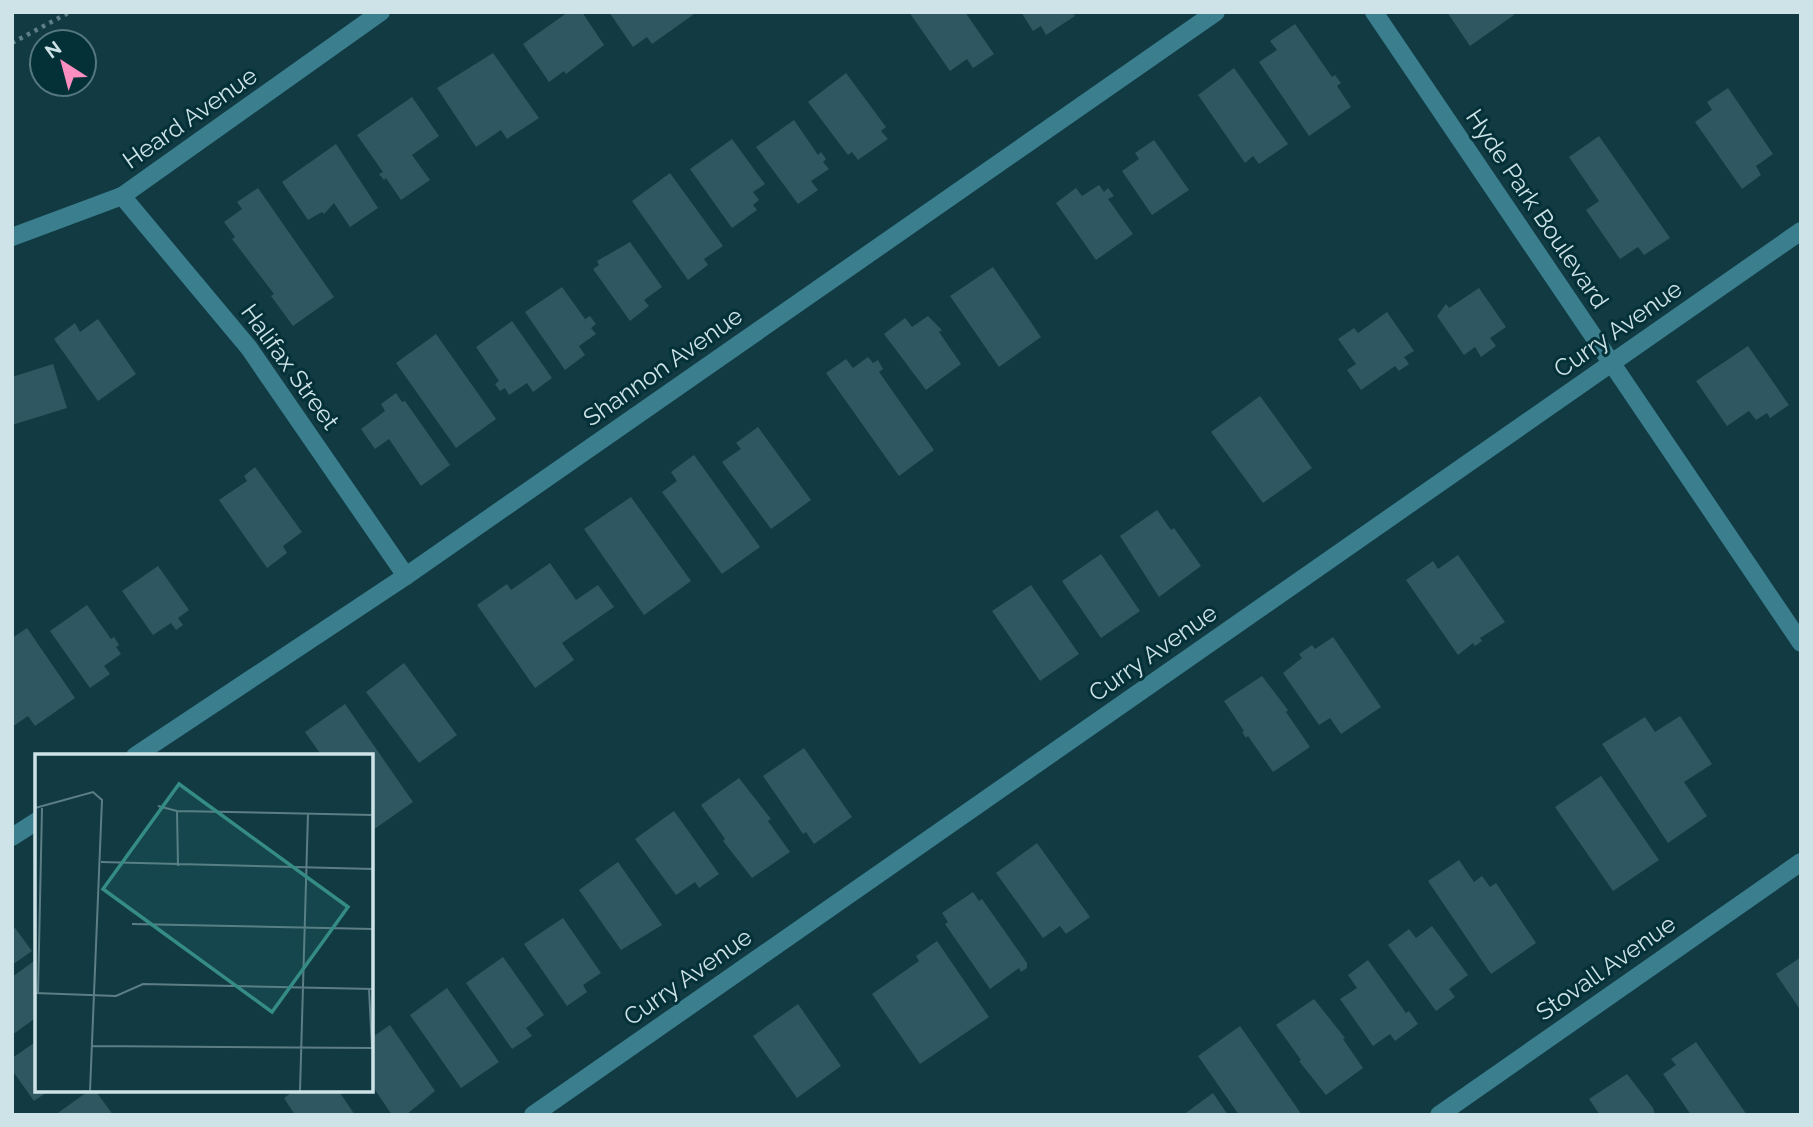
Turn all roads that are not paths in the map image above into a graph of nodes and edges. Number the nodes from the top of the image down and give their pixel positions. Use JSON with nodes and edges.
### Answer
{"nodes":[{"id":1,"x":381,"y":12,"type":"edge"},
{"id":2,"x":1216,"y":12,"type":"edge"},
{"id":3,"x":1374,"y":12,"type":"edge"},
{"id":4,"x":122,"y":196,"type":"junction"},
{"id":5,"x":1801,"y":231,"type":"edge"},
{"id":6,"x":12,"y":237,"type":"edge"},
{"id":7,"x":1612,"y":363,"type":"junction"},
{"id":8,"x":406,"y":576,"type":"junction"},
{"id":9,"x":1801,"y":643,"type":"edge"},
{"id":10,"x":138,"y":754,"type":"edge"},
{"id":11,"x":35,"y":822,"type":"edge"},
{"id":12,"x":12,"y":837,"type":"edge"},
{"id":13,"x":1801,"y":862,"type":"edge"},
{"id":14,"x":533,"y":1115,"type":"edge"},
{"id":15,"x":1439,"y":1115,"type":"edge"}],
"edges":[{"from":1,"to":4,"type":"street","name":"Heard Avenue"},
{"from":2,"to":8,"type":"street","name":"Shannon Avenue"},
{"from":3,"to":7,"type":"street","name":"Hyde Park Boulevard"},
{"from":4,"to":6,"type":"street","name":"Heard Avenue"},
{"from":4,"to":8,"type":"street","name":"Halifax Street"},
{"from":5,"to":7,"type":"street","name":"Curry Avenue"},
{"from":7,"to":9,"type":"street","name":"Hyde Park Boulevard"},
{"from":7,"to":14,"type":"street","name":"Curry Avenue"},
{"from":8,"to":10,"type":"street","name":"Shannon Avenue"},
{"from":11,"to":12,"type":"street"},
{"from":13,"to":15,"type":"street","name":"Stovall Avenue"}]}
